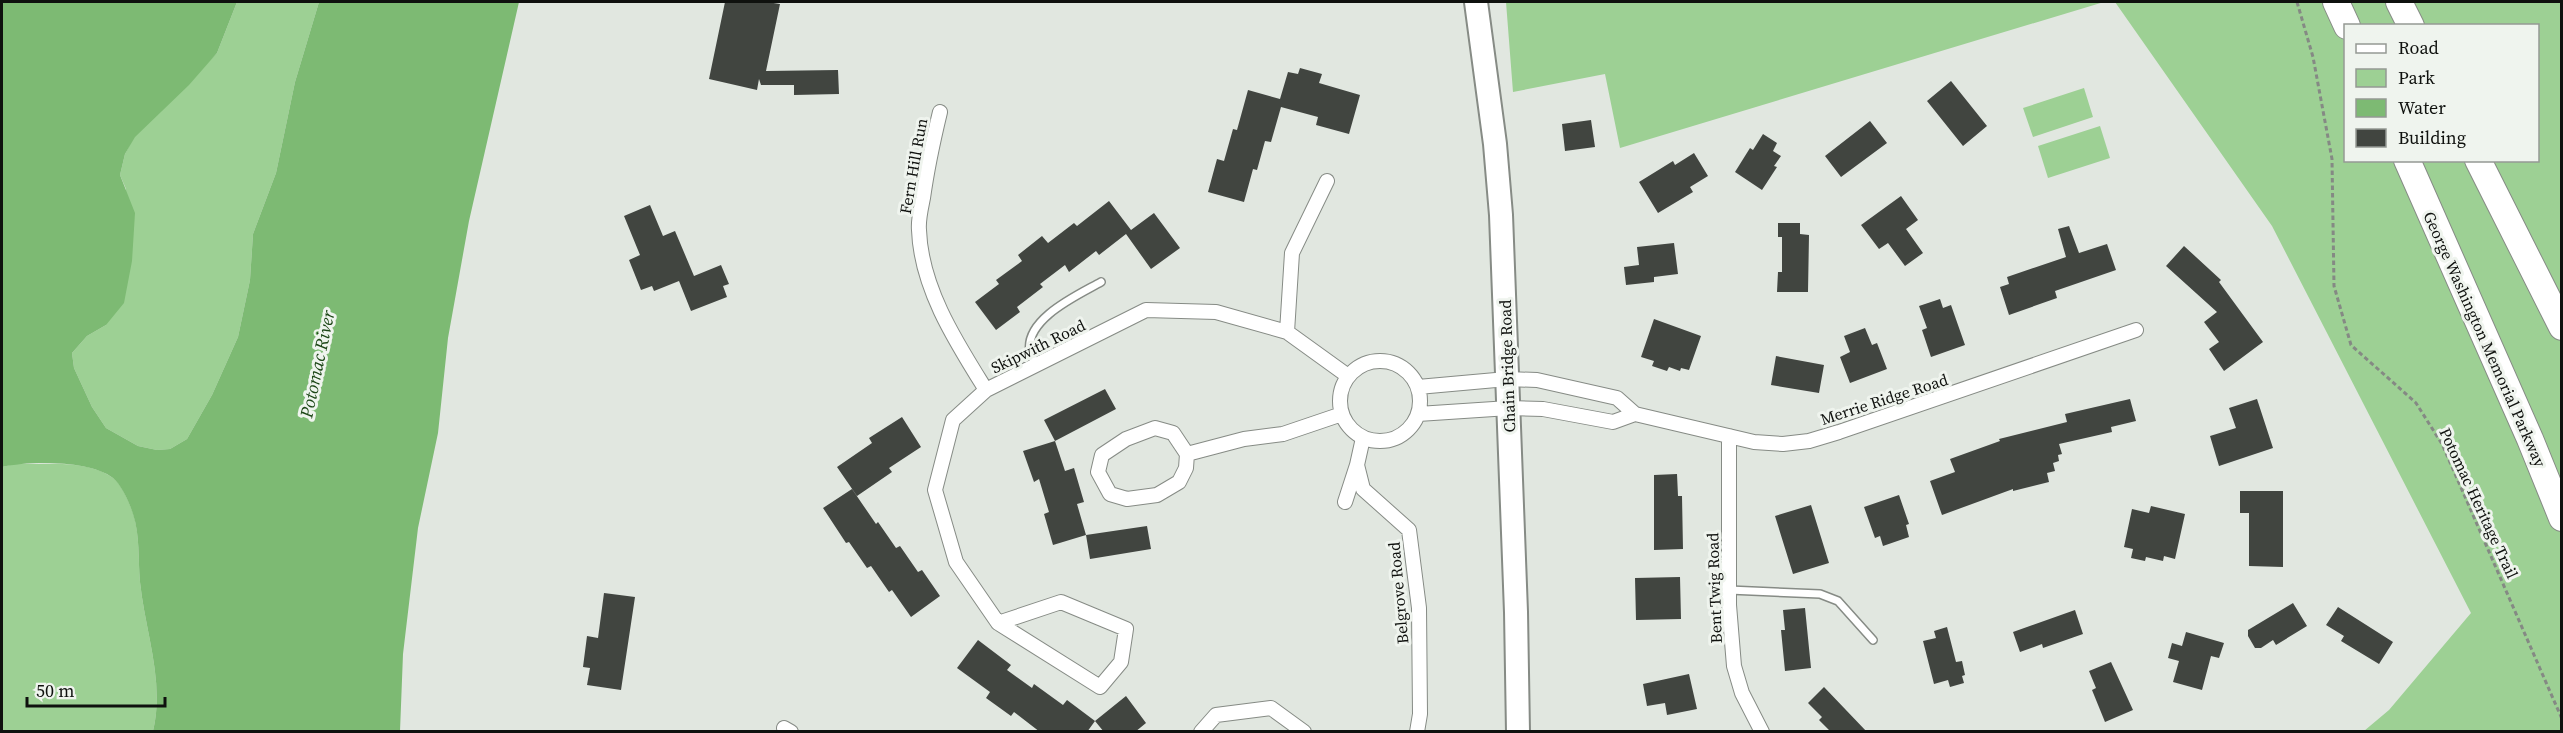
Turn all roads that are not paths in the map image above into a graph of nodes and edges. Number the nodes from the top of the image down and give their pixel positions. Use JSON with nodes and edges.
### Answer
{"nodes":[{"id":1,"x":1476,"y":2,"type":"edge"},
{"id":2,"x":2336,"y":2,"type":"edge"},
{"id":3,"x":2399,"y":2,"type":"edge"},
{"id":4,"x":2346,"y":24,"type":"edge"},
{"id":5,"x":2410,"y":24,"type":"edge"},
{"id":6,"x":940,"y":112,"type":"dead end"},
{"id":7,"x":2408,"y":162,"type":"edge"},
{"id":8,"x":2479,"y":162,"type":"edge"},
{"id":9,"x":1327,"y":181,"type":"dead end"},
{"id":10,"x":1101,"y":282,"type":"dead end"},
{"id":11,"x":2562,"y":327,"type":"edge"},
{"id":12,"x":2136,"y":330,"type":"dead end"},
{"id":13,"x":1287,"y":332,"type":"junction"},
{"id":14,"x":1036,"y":365,"type":"junction"},
{"id":15,"x":1348,"y":376,"type":"junction"},
{"id":16,"x":1508,"y":379,"type":"junction"},
{"id":17,"x":1418,"y":387,"type":"junction"},
{"id":18,"x":986,"y":390,"type":"junction"},
{"id":19,"x":1509,"y":408,"type":"junction"},
{"id":20,"x":1342,"y":414,"type":"junction"},
{"id":21,"x":1418,"y":414,"type":"junction"},
{"id":22,"x":1635,"y":414,"type":"junction"},
{"id":23,"x":1729,"y":436,"type":"junction"},
{"id":24,"x":1364,"y":438,"type":"junction"},
{"id":25,"x":1188,"y":454,"type":"junction"},
{"id":26,"x":1357,"y":465,"type":"junction"},
{"id":27,"x":1345,"y":502,"type":"dead end"},
{"id":28,"x":2562,"y":518,"type":"edge"},
{"id":29,"x":1729,"y":590,"type":"junction"},
{"id":30,"x":998,"y":623,"type":"junction"},
{"id":31,"x":1873,"y":640,"type":"dead end"},
{"id":32,"x":1201,"y":732,"type":"edge"},
{"id":33,"x":1304,"y":732,"type":"edge"},
{"id":34,"x":1417,"y":732,"type":"edge"},
{"id":35,"x":1518,"y":732,"type":"edge"},
{"id":36,"x":1762,"y":732,"type":"edge"}],
"edges":[{"from":1,"to":16,"type":"main road","name":"Chain Bridge Road"},
{"from":2,"to":4,"type":"highway"},
{"from":3,"to":5,"type":"highway"},
{"from":6,"to":18,"type":"street","name":"Fern Hill Run"},
{"from":7,"to":28,"type":"highway","name":"George Washington Memorial Parkway"},
{"from":8,"to":11,"type":"highway"},
{"from":9,"to":13,"type":"street"},
{"from":10,"to":14,"type":"lane"},
{"from":12,"to":23,"type":"street","name":"Merrie Ridge Road"},
{"from":13,"to":14,"type":"street","name":"Skipwith Road"},
{"from":13,"to":15,"type":"street","name":"Skipwith Road"},
{"from":14,"to":18,"type":"street","name":"Skipwith Road"},
{"from":15,"to":17,"type":"street"},
{"from":15,"to":20,"type":"street"},
{"from":16,"to":17,"type":"street","name":"Merrie Ridge Road"},
{"from":16,"to":19,"type":"main road","name":"Chain Bridge Road"},
{"from":16,"to":22,"type":"street","name":"Merrie Ridge Road"},
{"from":17,"to":21,"type":"street"},
{"from":18,"to":30,"type":"street","name":"Skipwith Road"},
{"from":19,"to":21,"type":"street","name":"Merrie Ridge Road"},
{"from":19,"to":22,"type":"street","name":"Merrie Ridge Road"},
{"from":19,"to":35,"type":"main road","name":"Chain Bridge Road"},
{"from":20,"to":24,"type":"street"},
{"from":20,"to":25,"type":"street"},
{"from":21,"to":24,"type":"street"},
{"from":22,"to":23,"type":"street","name":"Merrie Ridge Road"},
{"from":23,"to":29,"type":"street","name":"Bent Twig Road"},
{"from":24,"to":26,"type":"street"},
{"from":25,"to":25,"type":"street"},
{"from":26,"to":27,"type":"street"},
{"from":26,"to":34,"type":"street","name":"Belgrove Road"},
{"from":29,"to":31,"type":"lane"},
{"from":29,"to":36,"type":"street","name":"Bent Twig Road"},
{"from":30,"to":30,"type":"street","name":"Skipwith Road"},
{"from":32,"to":33,"type":"street"}]}
